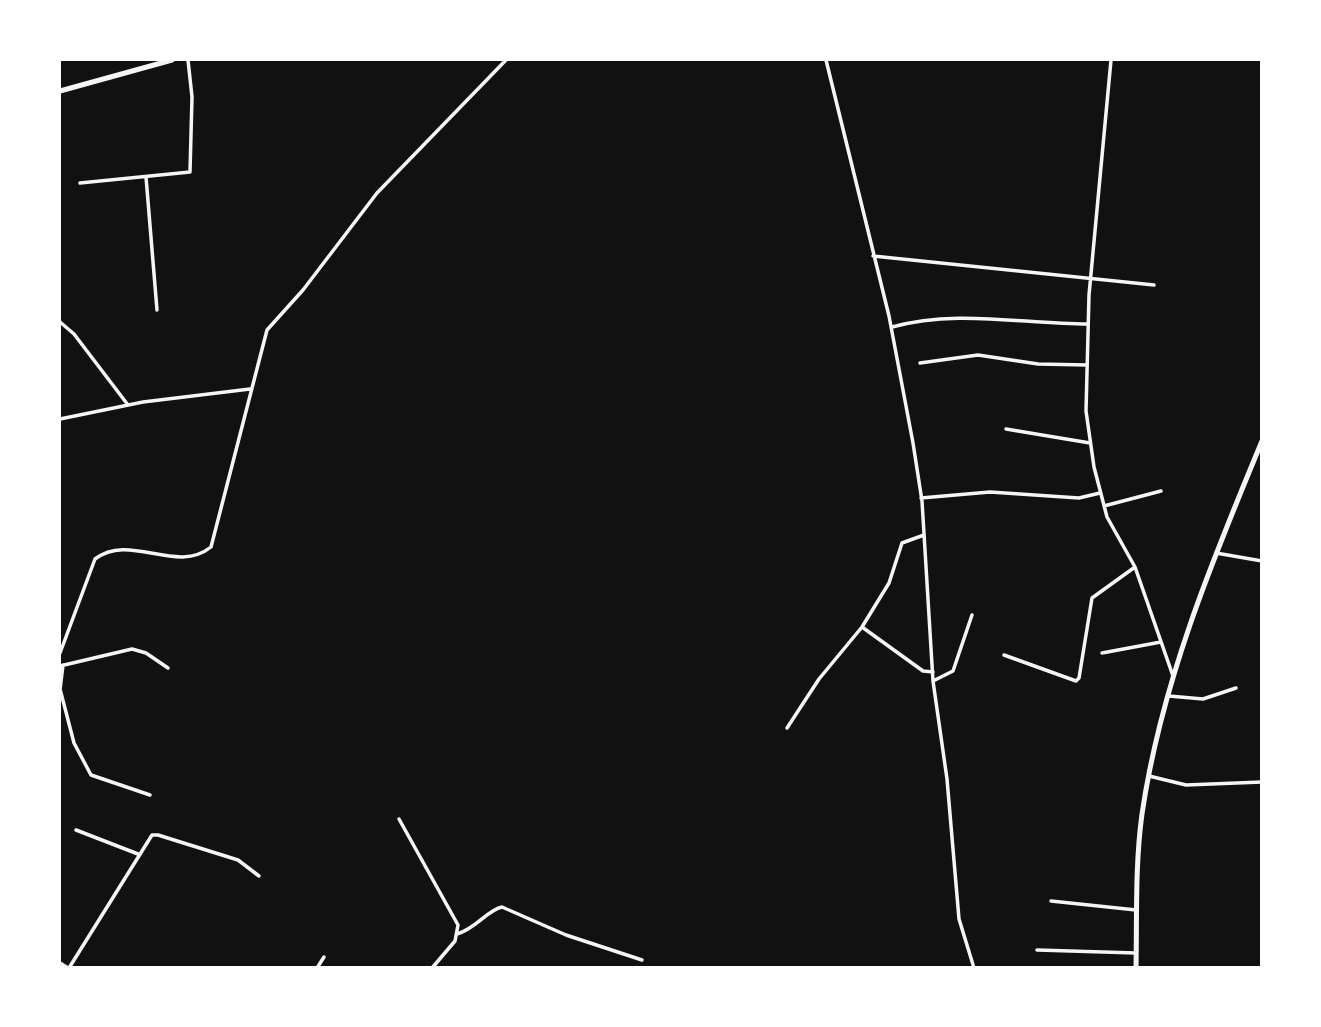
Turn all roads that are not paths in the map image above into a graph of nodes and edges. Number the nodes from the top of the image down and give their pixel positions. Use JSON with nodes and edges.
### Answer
{"nodes":[{"id":1,"x":172,"y":60,"type":"edge"},
{"id":2,"x":188,"y":60,"type":"edge"},
{"id":3,"x":506,"y":60,"type":"edge"},
{"id":4,"x":826,"y":60,"type":"edge"},
{"id":5,"x":1111,"y":60,"type":"edge"},
{"id":6,"x":60,"y":91,"type":"edge"},
{"id":7,"x":146,"y":177,"type":"junction"},
{"id":8,"x":80,"y":183,"type":"dead end"},
{"id":9,"x":873,"y":256,"type":"junction"},
{"id":10,"x":1091,"y":276,"type":"junction"},
{"id":11,"x":1154,"y":285,"type":"dead end"},
{"id":12,"x":157,"y":310,"type":"dead end"},
{"id":13,"x":60,"y":322,"type":"edge"},
{"id":14,"x":1088,"y":324,"type":"junction"},
{"id":15,"x":892,"y":327,"type":"junction"},
{"id":16,"x":920,"y":363,"type":"dead end"},
{"id":17,"x":1087,"y":365,"type":"junction"},
{"id":18,"x":250,"y":389,"type":"junction"},
{"id":19,"x":128,"y":405,"type":"junction"},
{"id":20,"x":60,"y":419,"type":"edge"},
{"id":21,"x":1006,"y":429,"type":"dead end"},
{"id":22,"x":1262,"y":441,"type":"edge"},
{"id":23,"x":1090,"y":443,"type":"junction"},
{"id":24,"x":1161,"y":491,"type":"dead end"},
{"id":25,"x":1100,"y":493,"type":"junction"},
{"id":26,"x":921,"y":498,"type":"junction"},
{"id":27,"x":1104,"y":506,"type":"junction"},
{"id":28,"x":924,"y":535,"type":"junction"},
{"id":29,"x":1216,"y":552,"type":"junction"},
{"id":30,"x":1262,"y":561,"type":"edge"},
{"id":31,"x":1135,"y":567,"type":"junction"},
{"id":32,"x":972,"y":615,"type":"dead end"},
{"id":33,"x":862,"y":627,"type":"junction"},
{"id":34,"x":1161,"y":642,"type":"junction"},
{"id":35,"x":60,"y":653,"type":"edge"},
{"id":36,"x":1102,"y":653,"type":"dead end"},
{"id":37,"x":1004,"y":655,"type":"dead end"},
{"id":38,"x":61,"y":666,"type":"edge"},
{"id":39,"x":168,"y":668,"type":"dead end"},
{"id":40,"x":933,"y":672,"type":"junction"},
{"id":41,"x":1174,"y":678,"type":"junction"},
{"id":42,"x":933,"y":681,"type":"junction"},
{"id":43,"x":1236,"y":688,"type":"dead end"},
{"id":44,"x":60,"y":689,"type":"edge"},
{"id":45,"x":1169,"y":696,"type":"junction"},
{"id":46,"x":787,"y":728,"type":"dead end"},
{"id":47,"x":1149,"y":776,"type":"junction"},
{"id":48,"x":1262,"y":782,"type":"edge"},
{"id":49,"x":150,"y":795,"type":"dead end"},
{"id":50,"x":399,"y":819,"type":"dead end"},
{"id":51,"x":76,"y":830,"type":"dead end"},
{"id":52,"x":138,"y":854,"type":"junction"},
{"id":53,"x":259,"y":876,"type":"dead end"},
{"id":54,"x":1051,"y":901,"type":"dead end"},
{"id":55,"x":1136,"y":910,"type":"junction"},
{"id":56,"x":457,"y":934,"type":"junction"},
{"id":57,"x":1037,"y":950,"type":"dead end"},
{"id":58,"x":1136,"y":953,"type":"junction"},
{"id":59,"x":324,"y":957,"type":"dead end"},
{"id":60,"x":642,"y":960,"type":"dead end"},
{"id":61,"x":60,"y":963,"type":"edge"},
{"id":62,"x":69,"y":968,"type":"edge"},
{"id":63,"x":317,"y":968,"type":"edge"},
{"id":64,"x":432,"y":968,"type":"edge"},
{"id":65,"x":974,"y":968,"type":"edge"},
{"id":66,"x":1136,"y":968,"type":"edge"}],
"edges":[{"from":1,"to":6,"type":"street"},
{"from":2,"to":7,"type":"street"},
{"from":3,"to":18,"type":"street"},
{"from":4,"to":9,"type":"street"},
{"from":5,"to":10,"type":"street"},
{"from":7,"to":8,"type":"street"},
{"from":7,"to":12,"type":"street"},
{"from":9,"to":10,"type":"street"},
{"from":9,"to":15,"type":"street"},
{"from":10,"to":11,"type":"street"},
{"from":10,"to":14,"type":"street"},
{"from":13,"to":19,"type":"street"},
{"from":14,"to":15,"type":"street"},
{"from":14,"to":17,"type":"street"},
{"from":15,"to":26,"type":"street"},
{"from":16,"to":17,"type":"street"},
{"from":17,"to":23,"type":"street"},
{"from":18,"to":19,"type":"street"},
{"from":18,"to":35,"type":"street"},
{"from":19,"to":20,"type":"street"},
{"from":21,"to":23,"type":"street"},
{"from":22,"to":29,"type":"street"},
{"from":23,"to":25,"type":"street"},
{"from":24,"to":27,"type":"street"},
{"from":25,"to":26,"type":"street"},
{"from":25,"to":27,"type":"street"},
{"from":26,"to":28,"type":"street"},
{"from":27,"to":31,"type":"street"},
{"from":28,"to":33,"type":"street"},
{"from":28,"to":40,"type":"street"},
{"from":29,"to":30,"type":"street"},
{"from":29,"to":41,"type":"street"},
{"from":31,"to":34,"type":"street"},
{"from":31,"to":37,"type":"street"},
{"from":32,"to":42,"type":"street"},
{"from":33,"to":40,"type":"street"},
{"from":33,"to":46,"type":"street"},
{"from":34,"to":36,"type":"street"},
{"from":34,"to":41,"type":"street"},
{"from":38,"to":39,"type":"street"},
{"from":38,"to":44,"type":"street"},
{"from":40,"to":42,"type":"street"},
{"from":41,"to":45,"type":"street"},
{"from":42,"to":65,"type":"street"},
{"from":43,"to":45,"type":"street"},
{"from":44,"to":49,"type":"street"},
{"from":45,"to":47,"type":"street"},
{"from":47,"to":48,"type":"street"},
{"from":47,"to":55,"type":"street"},
{"from":50,"to":56,"type":"street"},
{"from":51,"to":52,"type":"street"},
{"from":52,"to":53,"type":"street"},
{"from":52,"to":62,"type":"street"},
{"from":54,"to":55,"type":"street"},
{"from":55,"to":58,"type":"street"},
{"from":56,"to":60,"type":"street"},
{"from":56,"to":64,"type":"street"},
{"from":57,"to":58,"type":"street"},
{"from":58,"to":66,"type":"street"},
{"from":59,"to":63,"type":"street"},
{"from":61,"to":62,"type":"street"}]}
